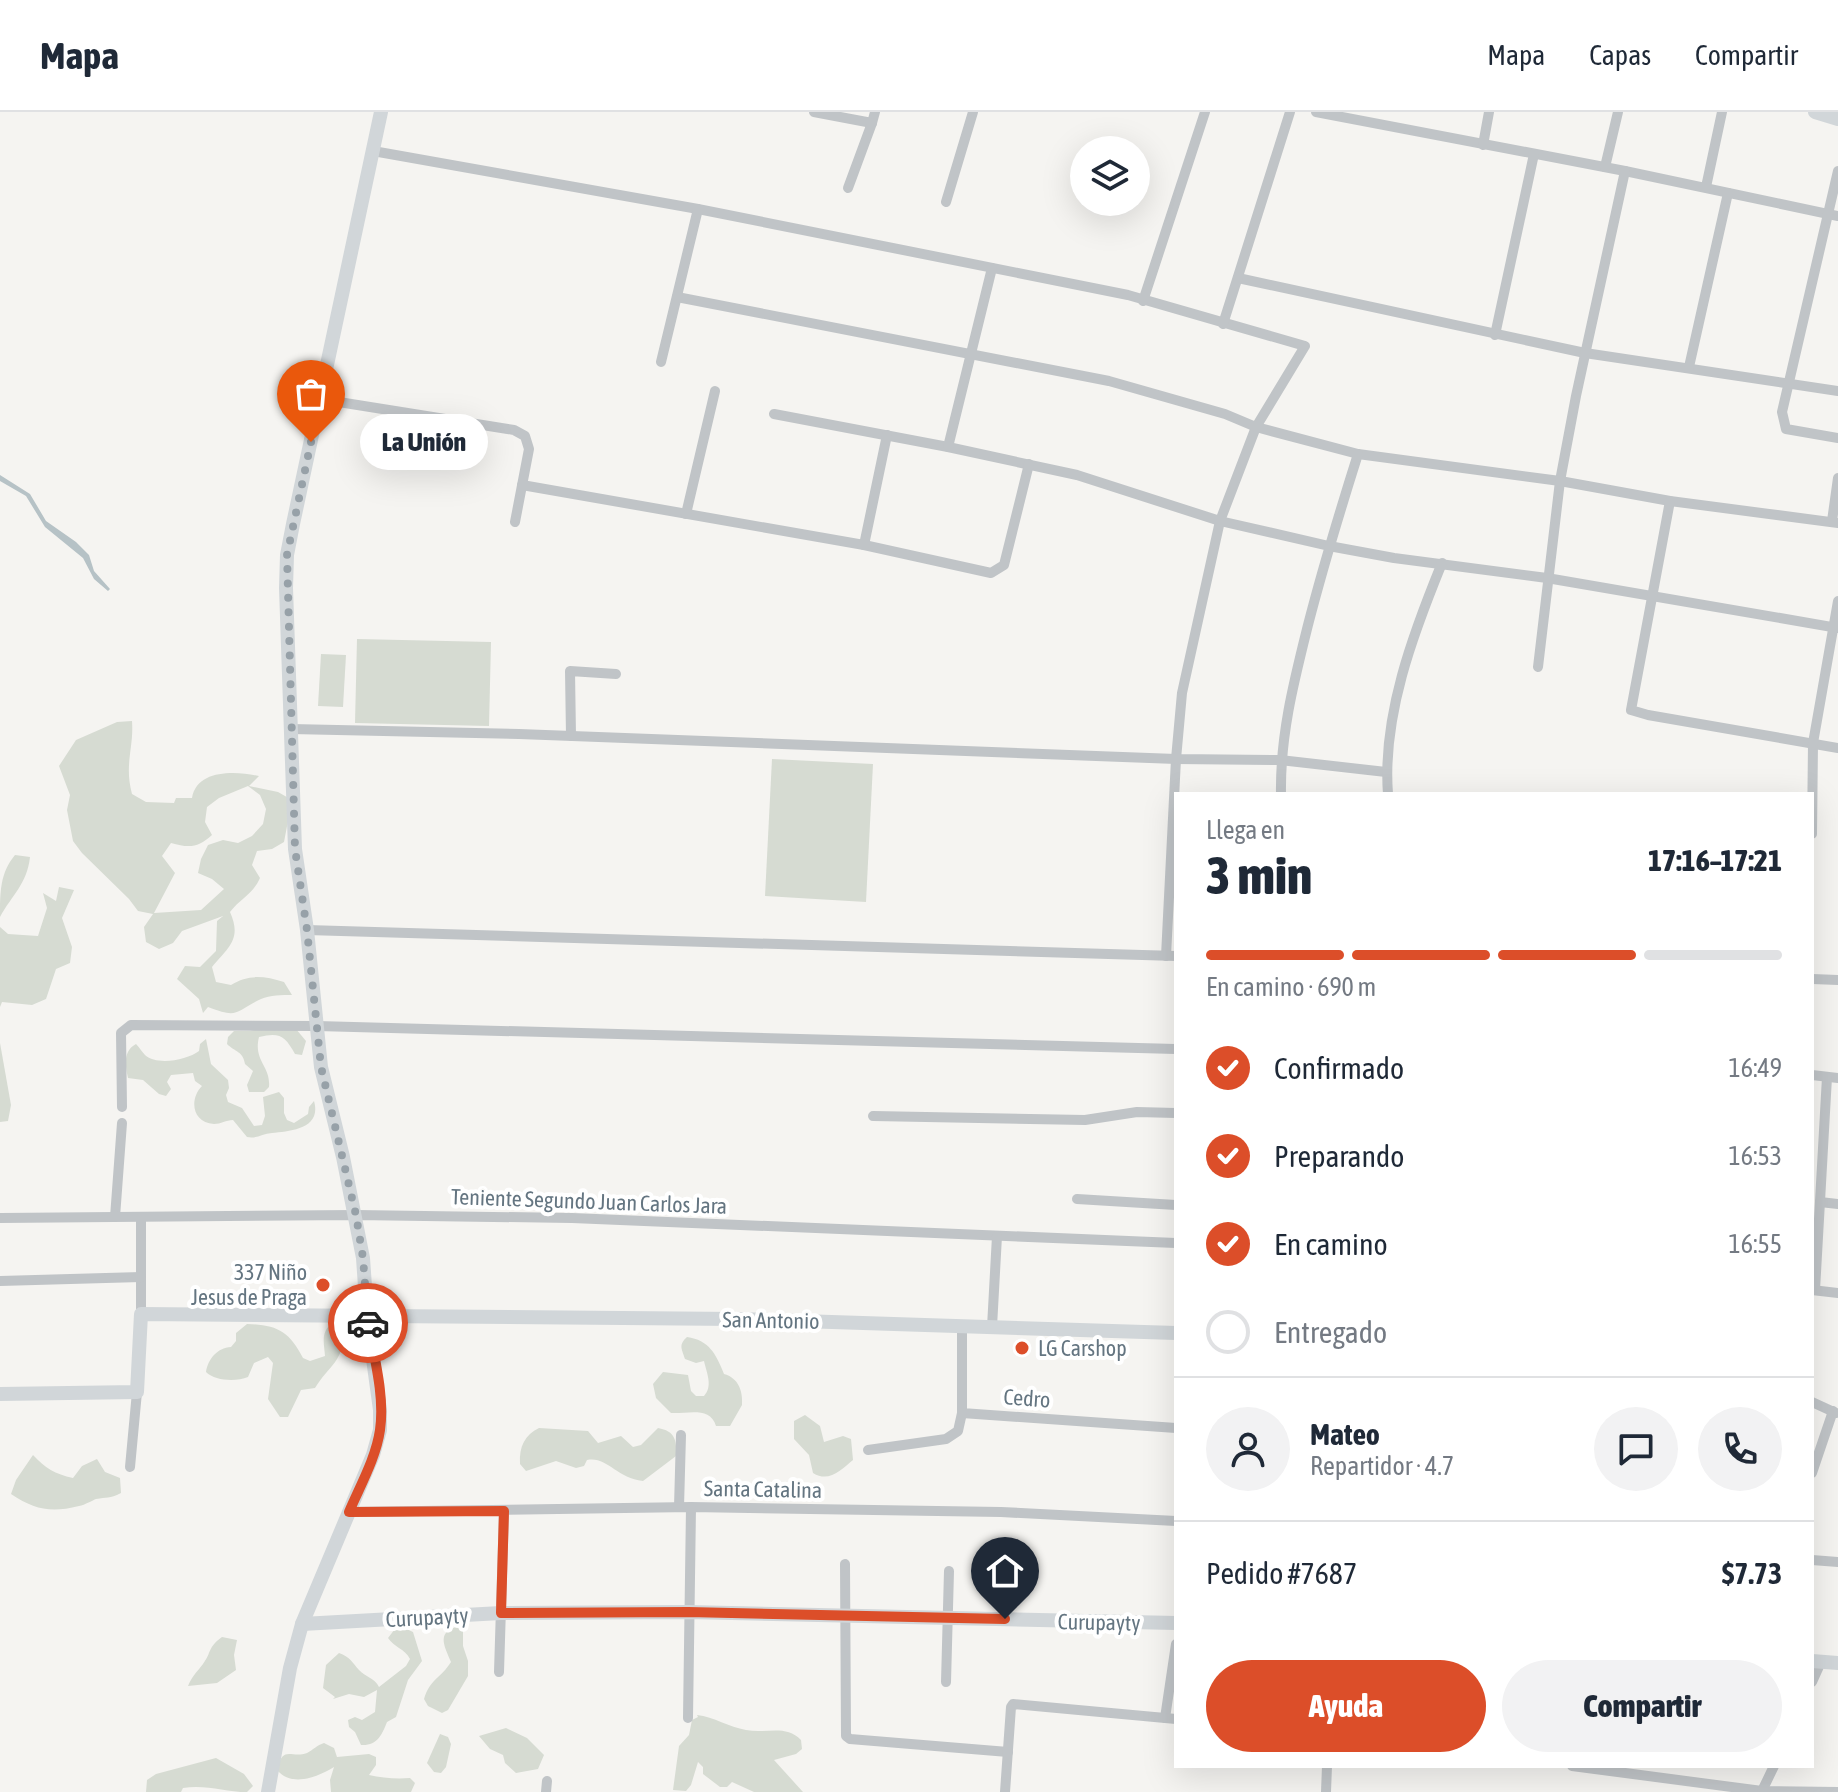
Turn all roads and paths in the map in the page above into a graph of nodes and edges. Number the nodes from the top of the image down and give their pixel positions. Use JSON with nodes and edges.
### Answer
{"nodes":[{"id":1,"x":381,"y":112,"type":"edge"},
{"id":2,"x":814,"y":112,"type":"edge"},
{"id":3,"x":973,"y":112,"type":"edge"},
{"id":4,"x":1205,"y":112,"type":"edge"},
{"id":5,"x":1290,"y":112,"type":"edge"},
{"id":6,"x":1316,"y":112,"type":"edge"},
{"id":7,"x":1489,"y":112,"type":"edge"},
{"id":8,"x":1618,"y":112,"type":"edge"},
{"id":9,"x":1722,"y":112,"type":"edge"},
{"id":10,"x":1815,"y":112,"type":"edge"},
{"id":11,"x":1351,"y":115,"type":"edge"},
{"id":12,"x":874,"y":117,"type":"edge"},
{"id":13,"x":1838,"y":119,"type":"edge"},
{"id":14,"x":1483,"y":145,"type":"junction"},
{"id":15,"x":373,"y":151,"type":"junction"},
{"id":16,"x":1534,"y":154,"type":"junction"},
{"id":17,"x":1605,"y":167,"type":"junction"},
{"id":18,"x":1625,"y":171,"type":"junction"},
{"id":19,"x":1838,"y":171,"type":"edge"},
{"id":20,"x":1706,"y":187,"type":"junction"},
{"id":21,"x":848,"y":188,"type":"dead end"},
{"id":22,"x":1728,"y":193,"type":"junction"},
{"id":23,"x":946,"y":202,"type":"dead end"},
{"id":24,"x":698,"y":209,"type":"junction"},
{"id":25,"x":1833,"y":215,"type":"edge"},
{"id":26,"x":992,"y":268,"type":"junction"},
{"id":27,"x":1238,"y":278,"type":"junction"},
{"id":28,"x":677,"y":297,"type":"junction"},
{"id":29,"x":1143,"y":301,"type":"junction"},
{"id":30,"x":1223,"y":324,"type":"junction"},
{"id":31,"x":1495,"y":335,"type":"junction"},
{"id":32,"x":970,"y":353,"type":"junction"},
{"id":33,"x":1585,"y":353,"type":"junction"},
{"id":34,"x":661,"y":362,"type":"dead end"},
{"id":35,"x":1689,"y":367,"type":"junction"},
{"id":36,"x":1789,"y":384,"type":"junction"},
{"id":37,"x":715,"y":391,"type":"dead end"},
{"id":38,"x":1838,"y":391,"type":"edge"},
{"id":39,"x":320,"y":399,"type":"junction"},
{"id":40,"x":774,"y":414,"type":"dead end"},
{"id":41,"x":1256,"y":427,"type":"junction"},
{"id":42,"x":887,"y":435,"type":"junction"},
{"id":43,"x":1838,"y":438,"type":"edge"},
{"id":44,"x":948,"y":447,"type":"junction"},
{"id":45,"x":1358,"y":454,"type":"junction"},
{"id":46,"x":1029,"y":464,"type":"junction"},
{"id":47,"x":1838,"y":478,"type":"edge"},
{"id":48,"x":1560,"y":481,"type":"junction"},
{"id":49,"x":522,"y":485,"type":"junction"},
{"id":50,"x":1670,"y":501,"type":"junction"},
{"id":51,"x":686,"y":514,"type":"junction"},
{"id":52,"x":1220,"y":521,"type":"junction"},
{"id":53,"x":515,"y":522,"type":"dead end"},
{"id":54,"x":1835,"y":522,"type":"edge"},
{"id":55,"x":864,"y":545,"type":"junction"},
{"id":56,"x":1329,"y":546,"type":"junction"},
{"id":57,"x":1442,"y":563,"type":"junction"},
{"id":58,"x":1547,"y":578,"type":"junction"},
{"id":59,"x":1652,"y":597,"type":"junction"},
{"id":60,"x":1838,"y":601,"type":"edge"},
{"id":61,"x":1836,"y":628,"type":"edge"},
{"id":62,"x":1538,"y":667,"type":"dead end"},
{"id":63,"x":616,"y":674,"type":"dead end"},
{"id":64,"x":291,"y":729,"type":"junction"},
{"id":65,"x":571,"y":736,"type":"junction"},
{"id":66,"x":1813,"y":743,"type":"junction"},
{"id":67,"x":1838,"y":748,"type":"edge"},
{"id":68,"x":1176,"y":759,"type":"junction"},
{"id":69,"x":1280,"y":760,"type":"junction"},
{"id":70,"x":1386,"y":772,"type":"junction"},
{"id":71,"x":1175,"y":792,"type":"edge"},
{"id":72,"x":1281,"y":792,"type":"edge"},
{"id":73,"x":1388,"y":792,"type":"edge"},
{"id":74,"x":1812,"y":792,"type":"edge"},
{"id":75,"x":1174,"y":838,"type":"edge"},
{"id":76,"x":307,"y":930,"type":"junction"},
{"id":77,"x":1171,"y":956,"type":"edge"},
{"id":78,"x":1814,"y":979,"type":"edge"},
{"id":79,"x":1838,"y":980,"type":"edge"},
{"id":80,"x":317,"y":1026,"type":"junction"},
{"id":81,"x":1174,"y":1049,"type":"edge"},
{"id":82,"x":1832,"y":1078,"type":"edge"},
{"id":83,"x":122,"y":1107,"type":"dead end"},
{"id":84,"x":1174,"y":1113,"type":"edge"},
{"id":85,"x":873,"y":1116,"type":"dead end"},
{"id":86,"x":122,"y":1123,"type":"dead end"},
{"id":87,"x":1818,"y":1150,"type":"edge"},
{"id":88,"x":1077,"y":1199,"type":"dead end"},
{"id":89,"x":1820,"y":1202,"type":"junction"},
{"id":90,"x":1838,"y":1204,"type":"edge"},
{"id":91,"x":1174,"y":1205,"type":"edge"},
{"id":92,"x":356,"y":1215,"type":"junction"},
{"id":93,"x":115,"y":1217,"type":"junction"},
{"id":94,"x":0,"y":1218,"type":"edge"},
{"id":95,"x":141,"y":1218,"type":"junction"},
{"id":96,"x":997,"y":1236,"type":"junction"},
{"id":97,"x":1174,"y":1243,"type":"edge"},
{"id":98,"x":1815,"y":1249,"type":"edge"},
{"id":99,"x":1814,"y":1270,"type":"edge"},
{"id":100,"x":141,"y":1277,"type":"junction"},
{"id":101,"x":0,"y":1281,"type":"edge"},
{"id":102,"x":1814,"y":1290,"type":"edge"},
{"id":103,"x":1838,"y":1293,"type":"edge"},
{"id":104,"x":141,"y":1314,"type":"junction"},
{"id":105,"x":367,"y":1315,"type":"junction"},
{"id":106,"x":962,"y":1325,"type":"junction"},
{"id":107,"x":992,"y":1327,"type":"junction"},
{"id":108,"x":1174,"y":1333,"type":"edge"},
{"id":109,"x":137,"y":1392,"type":"junction"},
{"id":110,"x":0,"y":1394,"type":"edge"},
{"id":111,"x":1814,"y":1403,"type":"edge"},
{"id":112,"x":1836,"y":1412,"type":"edge"},
{"id":113,"x":962,"y":1413,"type":"junction"},
{"id":114,"x":1174,"y":1428,"type":"edge"},
{"id":115,"x":681,"y":1435,"type":"dead end"},
{"id":116,"x":868,"y":1450,"type":"dead end"},
{"id":117,"x":130,"y":1467,"type":"dead end"},
{"id":118,"x":1814,"y":1468,"type":"edge"},
{"id":119,"x":685,"y":1507,"type":"junction"},
{"id":120,"x":504,"y":1511,"type":"junction"},
{"id":121,"x":349,"y":1512,"type":"junction"},
{"id":122,"x":1174,"y":1521,"type":"edge"},
{"id":123,"x":1814,"y":1560,"type":"edge"},
{"id":124,"x":1838,"y":1562,"type":"edge"},
{"id":125,"x":845,"y":1564,"type":"dead end"},
{"id":126,"x":949,"y":1571,"type":"dead end"},
{"id":127,"x":688,"y":1612,"type":"junction"},
{"id":128,"x":501,"y":1613,"type":"junction"},
{"id":129,"x":845,"y":1616,"type":"junction"},
{"id":130,"x":949,"y":1618,"type":"junction"},
{"id":131,"x":1174,"y":1623,"type":"edge"},
{"id":132,"x":302,"y":1624,"type":"junction"},
{"id":133,"x":1817,"y":1662,"type":"edge"},
{"id":134,"x":1838,"y":1663,"type":"edge"},
{"id":135,"x":499,"y":1672,"type":"dead end"},
{"id":136,"x":1174,"y":1674,"type":"edge"},
{"id":137,"x":946,"y":1682,"type":"dead end"},
{"id":138,"x":688,"y":1718,"type":"dead end"},
{"id":139,"x":1171,"y":1718,"type":"edge"},
{"id":140,"x":1008,"y":1752,"type":"junction"},
{"id":141,"x":1327,"y":1768,"type":"edge"},
{"id":142,"x":1773,"y":1768,"type":"edge"},
{"id":143,"x":1624,"y":1769,"type":"edge"},
{"id":144,"x":1713,"y":1788,"type":"edge"},
{"id":145,"x":1762,"y":1791,"type":"edge"},
{"id":146,"x":268,"y":1792,"type":"edge"},
{"id":147,"x":1005,"y":1792,"type":"edge"},
{"id":148,"x":1326,"y":1792,"type":"edge"},
{"id":149,"x":1838,"y":1792,"type":"edge"}],
"edges":[{"from":1,"to":15,"type":"street"},
{"from":2,"to":12,"type":"street"},
{"from":3,"to":23,"type":"street"},
{"from":4,"to":29,"type":"street"},
{"from":5,"to":27,"type":"street"},
{"from":6,"to":11,"type":"street"},
{"from":7,"to":14,"type":"street"},
{"from":8,"to":17,"type":"street"},
{"from":9,"to":20,"type":"street"},
{"from":10,"to":13,"type":"street"},
{"from":11,"to":14,"type":"street"},
{"from":12,"to":21,"type":"street"},
{"from":14,"to":16,"type":"street"},
{"from":15,"to":24,"type":"street"},
{"from":15,"to":39,"type":"street"},
{"from":16,"to":17,"type":"street"},
{"from":16,"to":31,"type":"street"},
{"from":17,"to":18,"type":"street"},
{"from":18,"to":20,"type":"street"},
{"from":18,"to":33,"type":"street"},
{"from":19,"to":25,"type":"street"},
{"from":20,"to":22,"type":"street"},
{"from":22,"to":25,"type":"street"},
{"from":22,"to":35,"type":"street"},
{"from":24,"to":26,"type":"street"},
{"from":24,"to":28,"type":"street"},
{"from":25,"to":36,"type":"street"},
{"from":26,"to":29,"type":"street"},
{"from":26,"to":32,"type":"street"},
{"from":27,"to":30,"type":"street"},
{"from":27,"to":31,"type":"street"},
{"from":28,"to":32,"type":"street"},
{"from":28,"to":34,"type":"street"},
{"from":29,"to":30,"type":"street"},
{"from":30,"to":41,"type":"street"},
{"from":31,"to":33,"type":"street"},
{"from":32,"to":41,"type":"street"},
{"from":32,"to":44,"type":"street"},
{"from":33,"to":35,"type":"street"},
{"from":33,"to":48,"type":"street"},
{"from":35,"to":36,"type":"street"},
{"from":36,"to":38,"type":"street"},
{"from":36,"to":43,"type":"street"},
{"from":37,"to":51,"type":"street"},
{"from":39,"to":49,"type":"street"},
{"from":39,"to":64,"type":"street"},
{"from":40,"to":42,"type":"street"},
{"from":41,"to":45,"type":"street"},
{"from":41,"to":52,"type":"street"},
{"from":42,"to":44,"type":"street"},
{"from":42,"to":55,"type":"street"},
{"from":44,"to":46,"type":"street"},
{"from":45,"to":48,"type":"street"},
{"from":45,"to":56,"type":"street"},
{"from":46,"to":52,"type":"street"},
{"from":46,"to":55,"type":"street"},
{"from":47,"to":54,"type":"street"},
{"from":48,"to":50,"type":"street"},
{"from":48,"to":58,"type":"street"},
{"from":49,"to":51,"type":"street"},
{"from":49,"to":53,"type":"street"},
{"from":50,"to":54,"type":"street"},
{"from":50,"to":59,"type":"street"},
{"from":51,"to":55,"type":"street"},
{"from":52,"to":56,"type":"street"},
{"from":52,"to":68,"type":"street"},
{"from":56,"to":57,"type":"street"},
{"from":56,"to":69,"type":"street"},
{"from":57,"to":58,"type":"street"},
{"from":57,"to":70,"type":"street"},
{"from":58,"to":59,"type":"street"},
{"from":58,"to":62,"type":"street"},
{"from":59,"to":61,"type":"street"},
{"from":59,"to":66,"type":"street"},
{"from":60,"to":61,"type":"street"},
{"from":61,"to":66,"type":"street"},
{"from":63,"to":65,"type":"street"},
{"from":64,"to":65,"type":"street"},
{"from":64,"to":76,"type":"street"},
{"from":65,"to":68,"type":"street"},
{"from":66,"to":67,"type":"street"},
{"from":66,"to":74,"type":"street"},
{"from":68,"to":69,"type":"street"},
{"from":68,"to":71,"type":"street"},
{"from":69,"to":70,"type":"street"},
{"from":69,"to":72,"type":"street"},
{"from":70,"to":73,"type":"street"},
{"from":75,"to":77,"type":"street"},
{"from":76,"to":77,"type":"street"},
{"from":76,"to":80,"type":"street"},
{"from":78,"to":79,"type":"street"},
{"from":80,"to":81,"type":"street"},
{"from":80,"to":83,"type":"street"},
{"from":80,"to":92,"type":"street"},
{"from":82,"to":87,"type":"street"},
{"from":84,"to":85,"type":"street"},
{"from":86,"to":93,"type":"street"},
{"from":87,"to":89,"type":"street"},
{"from":88,"to":91,"type":"street"},
{"from":89,"to":90,"type":"street"},
{"from":89,"to":98,"type":"street"},
{"from":92,"to":95,"type":"street","name":"Teniente Segundo Juan Carlos Jara"},
{"from":92,"to":96,"type":"street","name":"Teniente Segundo Juan Carlos Jara"},
{"from":92,"to":105,"type":"street"},
{"from":93,"to":94,"type":"street","name":"Teniente Segundo Juan Carlos Jara"},
{"from":93,"to":95,"type":"street","name":"Teniente Segundo Juan Carlos Jara"},
{"from":95,"to":100,"type":"street"},
{"from":96,"to":97,"type":"street","name":"Teniente Segundo Juan Carlos Jara"},
{"from":96,"to":107,"type":"street"},
{"from":98,"to":99,"type":"street"},
{"from":100,"to":101,"type":"street"},
{"from":100,"to":104,"type":"street"},
{"from":102,"to":103,"type":"street"},
{"from":104,"to":105,"type":"street","name":"San Antonio"},
{"from":104,"to":109,"type":"street"},
{"from":105,"to":106,"type":"street","name":"San Antonio"},
{"from":105,"to":121,"type":"street"},
{"from":106,"to":107,"type":"street","name":"San Antonio"},
{"from":106,"to":113,"type":"street"},
{"from":107,"to":108,"type":"street","name":"San Antonio"},
{"from":109,"to":110,"type":"street"},
{"from":109,"to":117,"type":"street"},
{"from":111,"to":112,"type":"street"},
{"from":112,"to":118,"type":"street"},
{"from":113,"to":114,"type":"street","name":"Cedro"},
{"from":113,"to":116,"type":"street"},
{"from":115,"to":119,"type":"street"},
{"from":119,"to":120,"type":"street","name":"Santa Catalina"},
{"from":119,"to":122,"type":"street","name":"Santa Catalina"},
{"from":119,"to":127,"type":"street"},
{"from":120,"to":121,"type":"street","name":"Santa Catalina"},
{"from":120,"to":128,"type":"street"},
{"from":121,"to":132,"type":"street"},
{"from":123,"to":124,"type":"street"},
{"from":125,"to":129,"type":"street"},
{"from":126,"to":130,"type":"street"},
{"from":127,"to":128,"type":"street","name":"Curupayty"},
{"from":127,"to":129,"type":"street","name":"Curupayty"},
{"from":127,"to":138,"type":"street"},
{"from":128,"to":132,"type":"street","name":"Curupayty"},
{"from":128,"to":135,"type":"street"},
{"from":129,"to":130,"type":"street","name":"Curupayty"},
{"from":129,"to":140,"type":"street"},
{"from":130,"to":131,"type":"street","name":"Curupayty"},
{"from":130,"to":137,"type":"street"},
{"from":132,"to":146,"type":"street"},
{"from":133,"to":134,"type":"street"},
{"from":136,"to":139,"type":"street"},
{"from":139,"to":140,"type":"street"},
{"from":140,"to":147,"type":"street"},
{"from":141,"to":148,"type":"street"},
{"from":142,"to":145,"type":"street"},
{"from":143,"to":144,"type":"street"},
{"from":144,"to":145,"type":"street"},
{"from":145,"to":149,"type":"street"}]}
